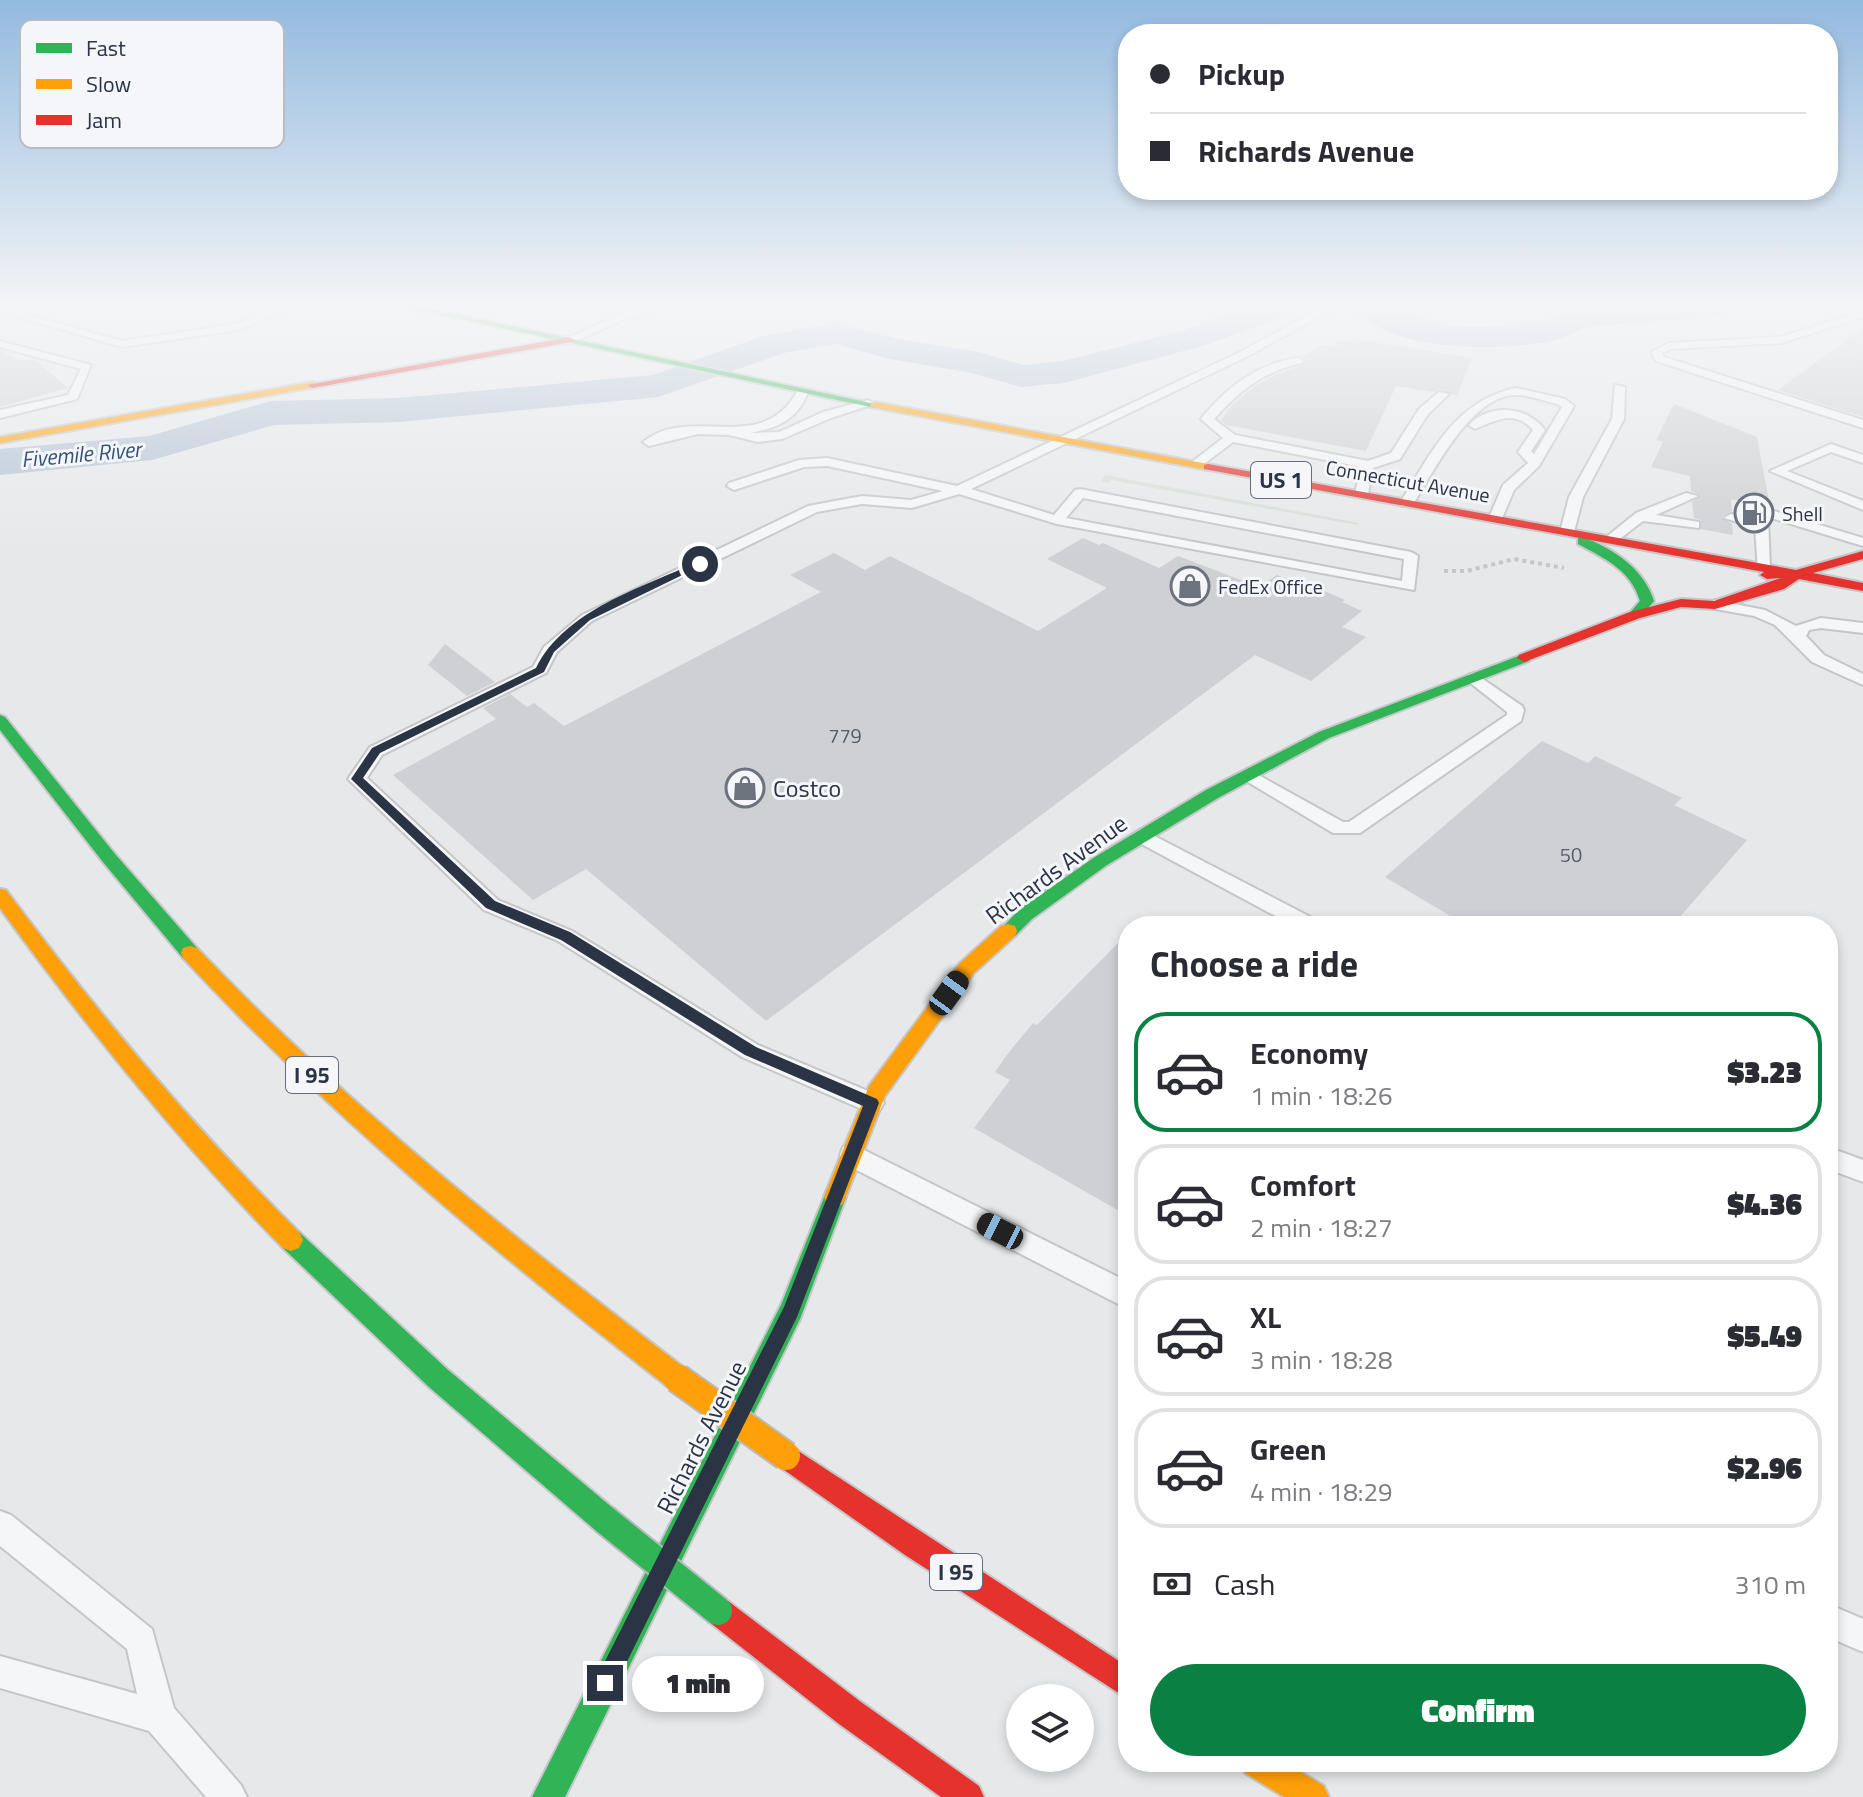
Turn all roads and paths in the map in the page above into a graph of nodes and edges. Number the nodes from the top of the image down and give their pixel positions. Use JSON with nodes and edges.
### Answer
{"nodes":[{"id":1,"x":77,"y":389,"type":"edge"},
{"id":2,"x":296,"y":389,"type":"edge"},
{"id":3,"x":789,"y":389,"type":"edge"},
{"id":4,"x":1168,"y":389,"type":"edge"},
{"id":5,"x":1234,"y":389,"type":"edge"},
{"id":6,"x":1619,"y":389,"type":"edge"},
{"id":7,"x":1753,"y":389,"type":"edge"},
{"id":8,"x":802,"y":392,"type":"junction"},
{"id":9,"x":1443,"y":394,"type":"dead end"},
{"id":10,"x":868,"y":404,"type":"junction"},
{"id":11,"x":0,"y":414,"type":"edge"},
{"id":12,"x":1863,"y":424,"type":"edge"},
{"id":13,"x":729,"y":431,"type":"junction"},
{"id":14,"x":1231,"y":438,"type":"junction"},
{"id":15,"x":0,"y":440,"type":"edge"},
{"id":16,"x":1066,"y":440,"type":"junction"},
{"id":17,"x":649,"y":442,"type":"dead end"},
{"id":18,"x":789,"y":450,"type":"junction"},
{"id":19,"x":1438,"y":453,"type":"junction"},
{"id":20,"x":1863,"y":459,"type":"edge"},
{"id":21,"x":1535,"y":463,"type":"junction"},
{"id":22,"x":1195,"y":464,"type":"junction"},
{"id":23,"x":1367,"y":466,"type":"junction"},
{"id":24,"x":734,"y":486,"type":"dead end"},
{"id":25,"x":959,"y":490,"type":"junction"},
{"id":26,"x":1362,"y":495,"type":"junction"},
{"id":27,"x":1691,"y":496,"type":"dead end"},
{"id":28,"x":1407,"y":503,"type":"junction"},
{"id":29,"x":1863,"y":506,"type":"edge"},
{"id":30,"x":1666,"y":507,"type":"junction"},
{"id":31,"x":1641,"y":516,"type":"junction"},
{"id":32,"x":1057,"y":520,"type":"junction"},
{"id":33,"x":1495,"y":520,"type":"junction"},
{"id":34,"x":1732,"y":525,"type":"dead end"},
{"id":35,"x":1760,"y":530,"type":"junction"},
{"id":36,"x":1567,"y":532,"type":"junction"},
{"id":37,"x":1612,"y":538,"type":"junction"},
{"id":38,"x":1863,"y":542,"type":"edge"},
{"id":39,"x":1863,"y":555,"type":"edge"},
{"id":40,"x":1763,"y":568,"type":"junction"},
{"id":41,"x":1572,"y":570,"type":"dead end"},
{"id":42,"x":1444,"y":571,"type":"dead end"},
{"id":43,"x":1797,"y":574,"type":"junction"},
{"id":44,"x":1731,"y":580,"type":"dead end"},
{"id":45,"x":1706,"y":587,"type":"dead end"},
{"id":46,"x":1863,"y":587,"type":"edge"},
{"id":47,"x":1681,"y":603,"type":"junction"},
{"id":48,"x":1715,"y":605,"type":"junction"},
{"id":49,"x":1635,"y":615,"type":"junction"},
{"id":50,"x":1863,"y":628,"type":"edge"},
{"id":51,"x":1798,"y":636,"type":"junction"},
{"id":52,"x":1474,"y":678,"type":"junction"},
{"id":53,"x":1863,"y":680,"type":"edge"},
{"id":54,"x":0,"y":720,"type":"edge"},
{"id":55,"x":1247,"y":776,"type":"junction"},
{"id":56,"x":1141,"y":835,"type":"junction"},
{"id":57,"x":0,"y":895,"type":"edge"},
{"id":58,"x":1292,"y":916,"type":"edge"},
{"id":59,"x":872,"y":1103,"type":"junction"},
{"id":60,"x":852,"y":1155,"type":"junction"},
{"id":61,"x":1838,"y":1162,"type":"edge"},
{"id":62,"x":1863,"y":1171,"type":"edge"},
{"id":63,"x":1118,"y":1291,"type":"edge"},
{"id":64,"x":0,"y":1526,"type":"edge"},
{"id":65,"x":1838,"y":1625,"type":"edge"},
{"id":66,"x":1863,"y":1636,"type":"edge"},
{"id":67,"x":0,"y":1672,"type":"edge"},
{"id":68,"x":1118,"y":1677,"type":"edge"},
{"id":69,"x":159,"y":1717,"type":"junction"},
{"id":70,"x":1272,"y":1772,"type":"edge"},
{"id":71,"x":229,"y":1797,"type":"edge"},
{"id":72,"x":548,"y":1797,"type":"edge"},
{"id":73,"x":968,"y":1797,"type":"edge"},
{"id":74,"x":1313,"y":1797,"type":"edge"}],
"edges":[{"from":1,"to":11,"type":"lane"},
{"from":2,"to":15,"type":"main road"},
{"from":3,"to":8,"type":"main road","name":"Connecticut Avenue","number":"US 1"},
{"from":4,"to":16,"type":"lane"},
{"from":5,"to":14,"type":"lane"},
{"from":6,"to":36,"type":"lane"},
{"from":7,"to":12,"type":"lane"},
{"from":8,"to":10,"type":"main road","name":"Connecticut Avenue","number":"US 1"},
{"from":8,"to":13,"type":"lane"},
{"from":9,"to":23,"type":"lane"},
{"from":10,"to":16,"type":"main road","name":"Connecticut Avenue","number":"US 1"},
{"from":10,"to":18,"type":"lane"},
{"from":13,"to":17,"type":"lane"},
{"from":13,"to":18,"type":"lane"},
{"from":14,"to":22,"type":"lane"},
{"from":14,"to":23,"type":"lane"},
{"from":16,"to":22,"type":"main road","name":"Connecticut Avenue","number":"US 1"},
{"from":16,"to":25,"type":"lane"},
{"from":18,"to":24,"type":"lane"},
{"from":18,"to":25,"type":"lane"},
{"from":19,"to":21,"type":"lane"},
{"from":19,"to":21,"type":"lane"},
{"from":19,"to":28,"type":"lane"},
{"from":20,"to":29,"type":"lane"},
{"from":21,"to":33,"type":"lane"},
{"from":22,"to":26,"type":"main road","name":"Connecticut Avenue","number":"US 1"},
{"from":23,"to":26,"type":"lane"},
{"from":25,"to":32,"type":"lane"},
{"from":25,"to":59,"type":"lane"},
{"from":26,"to":28,"type":"main road","name":"Connecticut Avenue","number":"US 1"},
{"from":27,"to":30,"type":"lane"},
{"from":28,"to":33,"type":"main road","name":"Connecticut Avenue","number":"US 1"},
{"from":30,"to":31,"type":"lane"},
{"from":30,"to":31,"type":"lane"},
{"from":31,"to":37,"type":"lane"},
{"from":32,"to":32,"type":"lane"},
{"from":33,"to":36,"type":"main road","name":"Connecticut Avenue","number":"US 1"},
{"from":34,"to":35,"type":"lane"},
{"from":35,"to":38,"type":"lane"},
{"from":35,"to":40,"type":"lane"},
{"from":36,"to":37,"type":"main road","name":"Connecticut Avenue","number":"US 1"},
{"from":36,"to":49,"type":"main road"},
{"from":37,"to":40,"type":"main road","name":"Connecticut Avenue","number":"US 1"},
{"from":39,"to":43,"type":"main road","name":"Richards Avenue"},
{"from":40,"to":43,"type":"main road","name":"Connecticut Avenue","number":"US 1"},
{"from":41,"to":42,"type":"path"},
{"from":43,"to":44,"type":"main road","name":"Richards Avenue"},
{"from":43,"to":46,"type":"main road","name":"Connecticut Avenue","number":"US 1"},
{"from":43,"to":48,"type":"main road","name":"Richards Avenue"},
{"from":45,"to":47,"type":"main road","name":"Richards Avenue"},
{"from":47,"to":48,"type":"main road","name":"Richards Avenue"},
{"from":47,"to":49,"type":"main road","name":"Richards Avenue"},
{"from":48,"to":51,"type":"lane"},
{"from":49,"to":52,"type":"main road","name":"Richards Avenue"},
{"from":50,"to":51,"type":"lane"},
{"from":51,"to":53,"type":"lane"},
{"from":52,"to":55,"type":"main road","name":"Richards Avenue"},
{"from":52,"to":55,"type":"lane"},
{"from":54,"to":68,"type":"main road","number":"I 95","bridge":true},
{"from":55,"to":56,"type":"main road","name":"Richards Avenue"},
{"from":56,"to":58,"type":"lane"},
{"from":56,"to":59,"type":"main road","name":"Richards Avenue"},
{"from":57,"to":73,"type":"main road","bridge":true},
{"from":59,"to":60,"type":"main road","name":"Richards Avenue"},
{"from":60,"to":63,"type":"lane"},
{"from":60,"to":72,"type":"main road","name":"Richards Avenue"},
{"from":61,"to":62,"type":"lane"},
{"from":64,"to":69,"type":"lane"},
{"from":65,"to":66,"type":"lane"},
{"from":67,"to":69,"type":"lane"},
{"from":69,"to":71,"type":"lane"},
{"from":70,"to":74,"type":"main road"}]}
